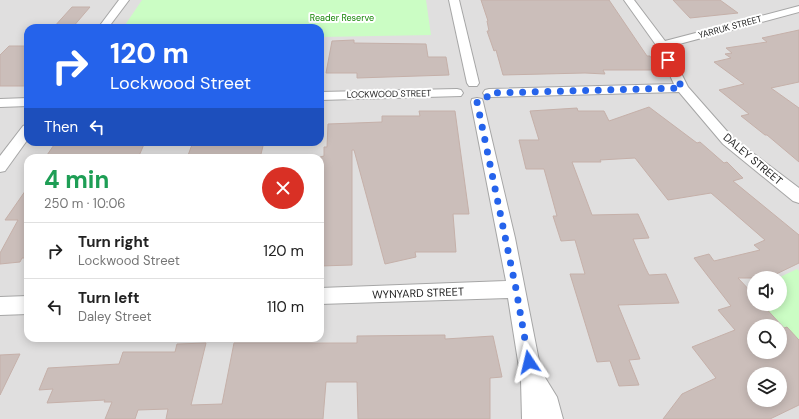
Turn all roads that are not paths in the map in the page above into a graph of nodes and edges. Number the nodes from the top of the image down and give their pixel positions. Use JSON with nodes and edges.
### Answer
{"nodes":[{"id":1,"x":124,"y":0,"type":"edge"},
{"id":2,"x":454,"y":0,"type":"edge"},
{"id":3,"x":630,"y":0,"type":"edge"},
{"id":4,"x":799,"y":9,"type":"edge"},
{"id":5,"x":106,"y":24,"type":"edge"},
{"id":6,"x":662,"y":45,"type":"junction"},
{"id":7,"x":473,"y":83,"type":"junction"},
{"id":8,"x":682,"y":88,"type":"junction"},
{"id":9,"x":458,"y":93,"type":"junction"},
{"id":10,"x":324,"y":96,"type":"edge"},
{"id":11,"x":483,"y":97,"type":"junction"},
{"id":12,"x":0,"y":102,"type":"edge"},
{"id":13,"x":24,"y":102,"type":"edge"},
{"id":14,"x":24,"y":134,"type":"edge"},
{"id":15,"x":0,"y":167,"type":"edge"},
{"id":16,"x":799,"y":197,"type":"edge"},
{"id":17,"x":516,"y":289,"type":"junction"},
{"id":18,"x":324,"y":296,"type":"edge"},
{"id":19,"x":24,"y":305,"type":"edge"},
{"id":20,"x":0,"y":306,"type":"edge"},
{"id":21,"x":532,"y":376,"type":"junction"},
{"id":22,"x":533,"y":419,"type":"edge"},
{"id":23,"x":552,"y":419,"type":"edge"}],
"edges":[{"from":1,"to":5,"type":"street"},
{"from":2,"to":7,"type":"street"},
{"from":3,"to":6,"type":"street","name":"DALEY STREET"},
{"from":4,"to":6,"type":"street","name":"YARRUK STREET"},
{"from":6,"to":8,"type":"street","name":"DALEY STREET"},
{"from":7,"to":9,"type":"street"},
{"from":7,"to":11,"type":"street"},
{"from":8,"to":11,"type":"street"},
{"from":8,"to":16,"type":"street","name":"DALEY STREET"},
{"from":9,"to":10,"type":"street","name":"LOCKWOOD STREET"},
{"from":9,"to":11,"type":"street"},
{"from":11,"to":17,"type":"street"},
{"from":12,"to":13,"type":"street"},
{"from":14,"to":15,"type":"street"},
{"from":17,"to":18,"type":"street","name":"WYNYARD STREET"},
{"from":17,"to":21,"type":"street"},
{"from":19,"to":20,"type":"street"},
{"from":21,"to":22,"type":"street"},
{"from":21,"to":23,"type":"street"}]}
